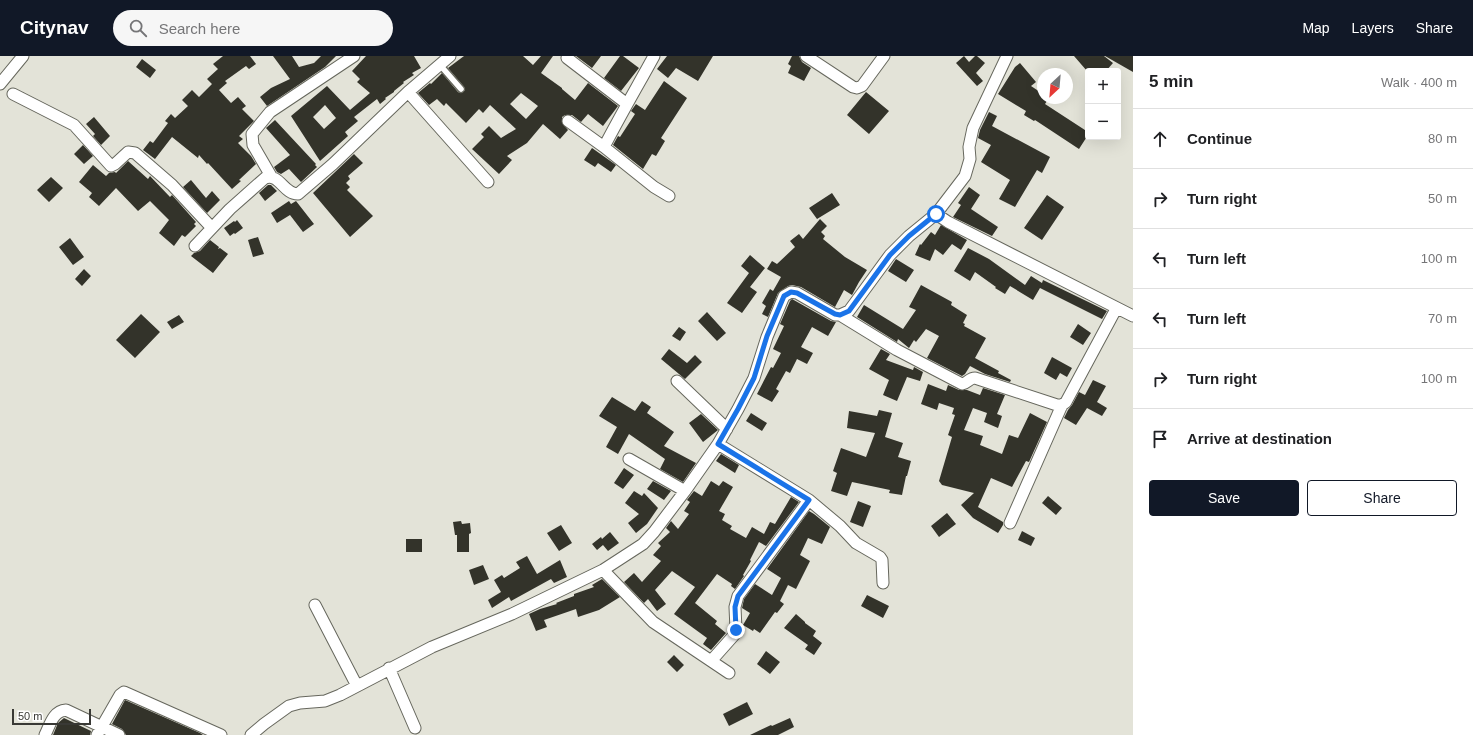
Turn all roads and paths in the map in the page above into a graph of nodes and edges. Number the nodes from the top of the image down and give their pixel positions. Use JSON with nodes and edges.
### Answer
{"nodes":[{"id":1,"x":23,"y":56,"type":"edge"},
{"id":2,"x":354,"y":56,"type":"edge"},
{"id":3,"x":654,"y":56,"type":"edge"},
{"id":4,"x":806,"y":56,"type":"edge"},
{"id":5,"x":884,"y":56,"type":"edge"},
{"id":6,"x":1007,"y":56,"type":"edge"},
{"id":7,"x":567,"y":58,"type":"dead end"},
{"id":8,"x":444,"y":59,"type":"edge"},
{"id":9,"x":2,"y":77,"type":"edge"},
{"id":10,"x":461,"y":89,"type":"dead end"},
{"id":11,"x":408,"y":92,"type":"junction"},
{"id":12,"x":13,"y":94,"type":"dead end"},
{"id":13,"x":627,"y":104,"type":"junction"},
{"id":14,"x":568,"y":121,"type":"dead end"},
{"id":15,"x":604,"y":147,"type":"junction"},
{"id":16,"x":271,"y":176,"type":"junction"},
{"id":17,"x":488,"y":182,"type":"dead end"},
{"id":18,"x":669,"y":196,"type":"dead end"},
{"id":19,"x":936,"y":214,"type":"junction"},
{"id":20,"x":212,"y":228,"type":"junction"},
{"id":21,"x":195,"y":246,"type":"dead end"},
{"id":22,"x":1116,"y":309,"type":"junction"},
{"id":23,"x":840,"y":315,"type":"junction"},
{"id":24,"x":1133,"y":316,"type":"edge"},
{"id":25,"x":677,"y":381,"type":"dead end"},
{"id":26,"x":1062,"y":405,"type":"junction"},
{"id":27,"x":727,"y":428,"type":"junction"},
{"id":28,"x":718,"y":444,"type":"junction"},
{"id":29,"x":628,"y":458,"type":"dead end"},
{"id":30,"x":685,"y":491,"type":"junction"},
{"id":31,"x":809,"y":500,"type":"junction"},
{"id":32,"x":1010,"y":523,"type":"dead end"},
{"id":33,"x":603,"y":570,"type":"junction"},
{"id":34,"x":883,"y":583,"type":"dead end"},
{"id":35,"x":315,"y":605,"type":"dead end"},
{"id":36,"x":711,"y":661,"type":"junction"},
{"id":37,"x":389,"y":668,"type":"junction"},
{"id":38,"x":729,"y":672,"type":"dead end"},
{"id":39,"x":356,"y":686,"type":"junction"},
{"id":40,"x":415,"y":728,"type":"dead end"},
{"id":41,"x":99,"y":731,"type":"edge"},
{"id":42,"x":45,"y":735,"type":"edge"},
{"id":43,"x":118,"y":735,"type":"edge"},
{"id":44,"x":221,"y":735,"type":"edge"},
{"id":45,"x":251,"y":735,"type":"edge"}],
"edges":[{"from":1,"to":9,"type":"street"},
{"from":2,"to":16,"type":"street"},
{"from":3,"to":13,"type":"street"},
{"from":4,"to":5,"type":"street"},
{"from":6,"to":19,"type":"street"},
{"from":7,"to":13,"type":"street"},
{"from":8,"to":10,"type":"lane"},
{"from":8,"to":11,"type":"street"},
{"from":11,"to":16,"type":"street"},
{"from":11,"to":17,"type":"street"},
{"from":12,"to":20,"type":"street"},
{"from":13,"to":15,"type":"street"},
{"from":14,"to":15,"type":"street"},
{"from":15,"to":18,"type":"street"},
{"from":16,"to":20,"type":"street"},
{"from":19,"to":22,"type":"street"},
{"from":19,"to":23,"type":"street"},
{"from":20,"to":21,"type":"street"},
{"from":22,"to":24,"type":"street"},
{"from":22,"to":26,"type":"street"},
{"from":23,"to":26,"type":"street"},
{"from":23,"to":27,"type":"street"},
{"from":25,"to":27,"type":"street"},
{"from":26,"to":32,"type":"street"},
{"from":27,"to":28,"type":"street"},
{"from":28,"to":30,"type":"street"},
{"from":28,"to":31,"type":"street"},
{"from":29,"to":30,"type":"street"},
{"from":30,"to":33,"type":"street"},
{"from":31,"to":34,"type":"street"},
{"from":31,"to":36,"type":"street"},
{"from":33,"to":36,"type":"street"},
{"from":33,"to":37,"type":"street"},
{"from":35,"to":39,"type":"street"},
{"from":36,"to":38,"type":"street"},
{"from":37,"to":39,"type":"street"},
{"from":37,"to":40,"type":"street"},
{"from":39,"to":45,"type":"street"},
{"from":41,"to":42,"type":"street"},
{"from":41,"to":43,"type":"street"},
{"from":41,"to":44,"type":"street"}]}
